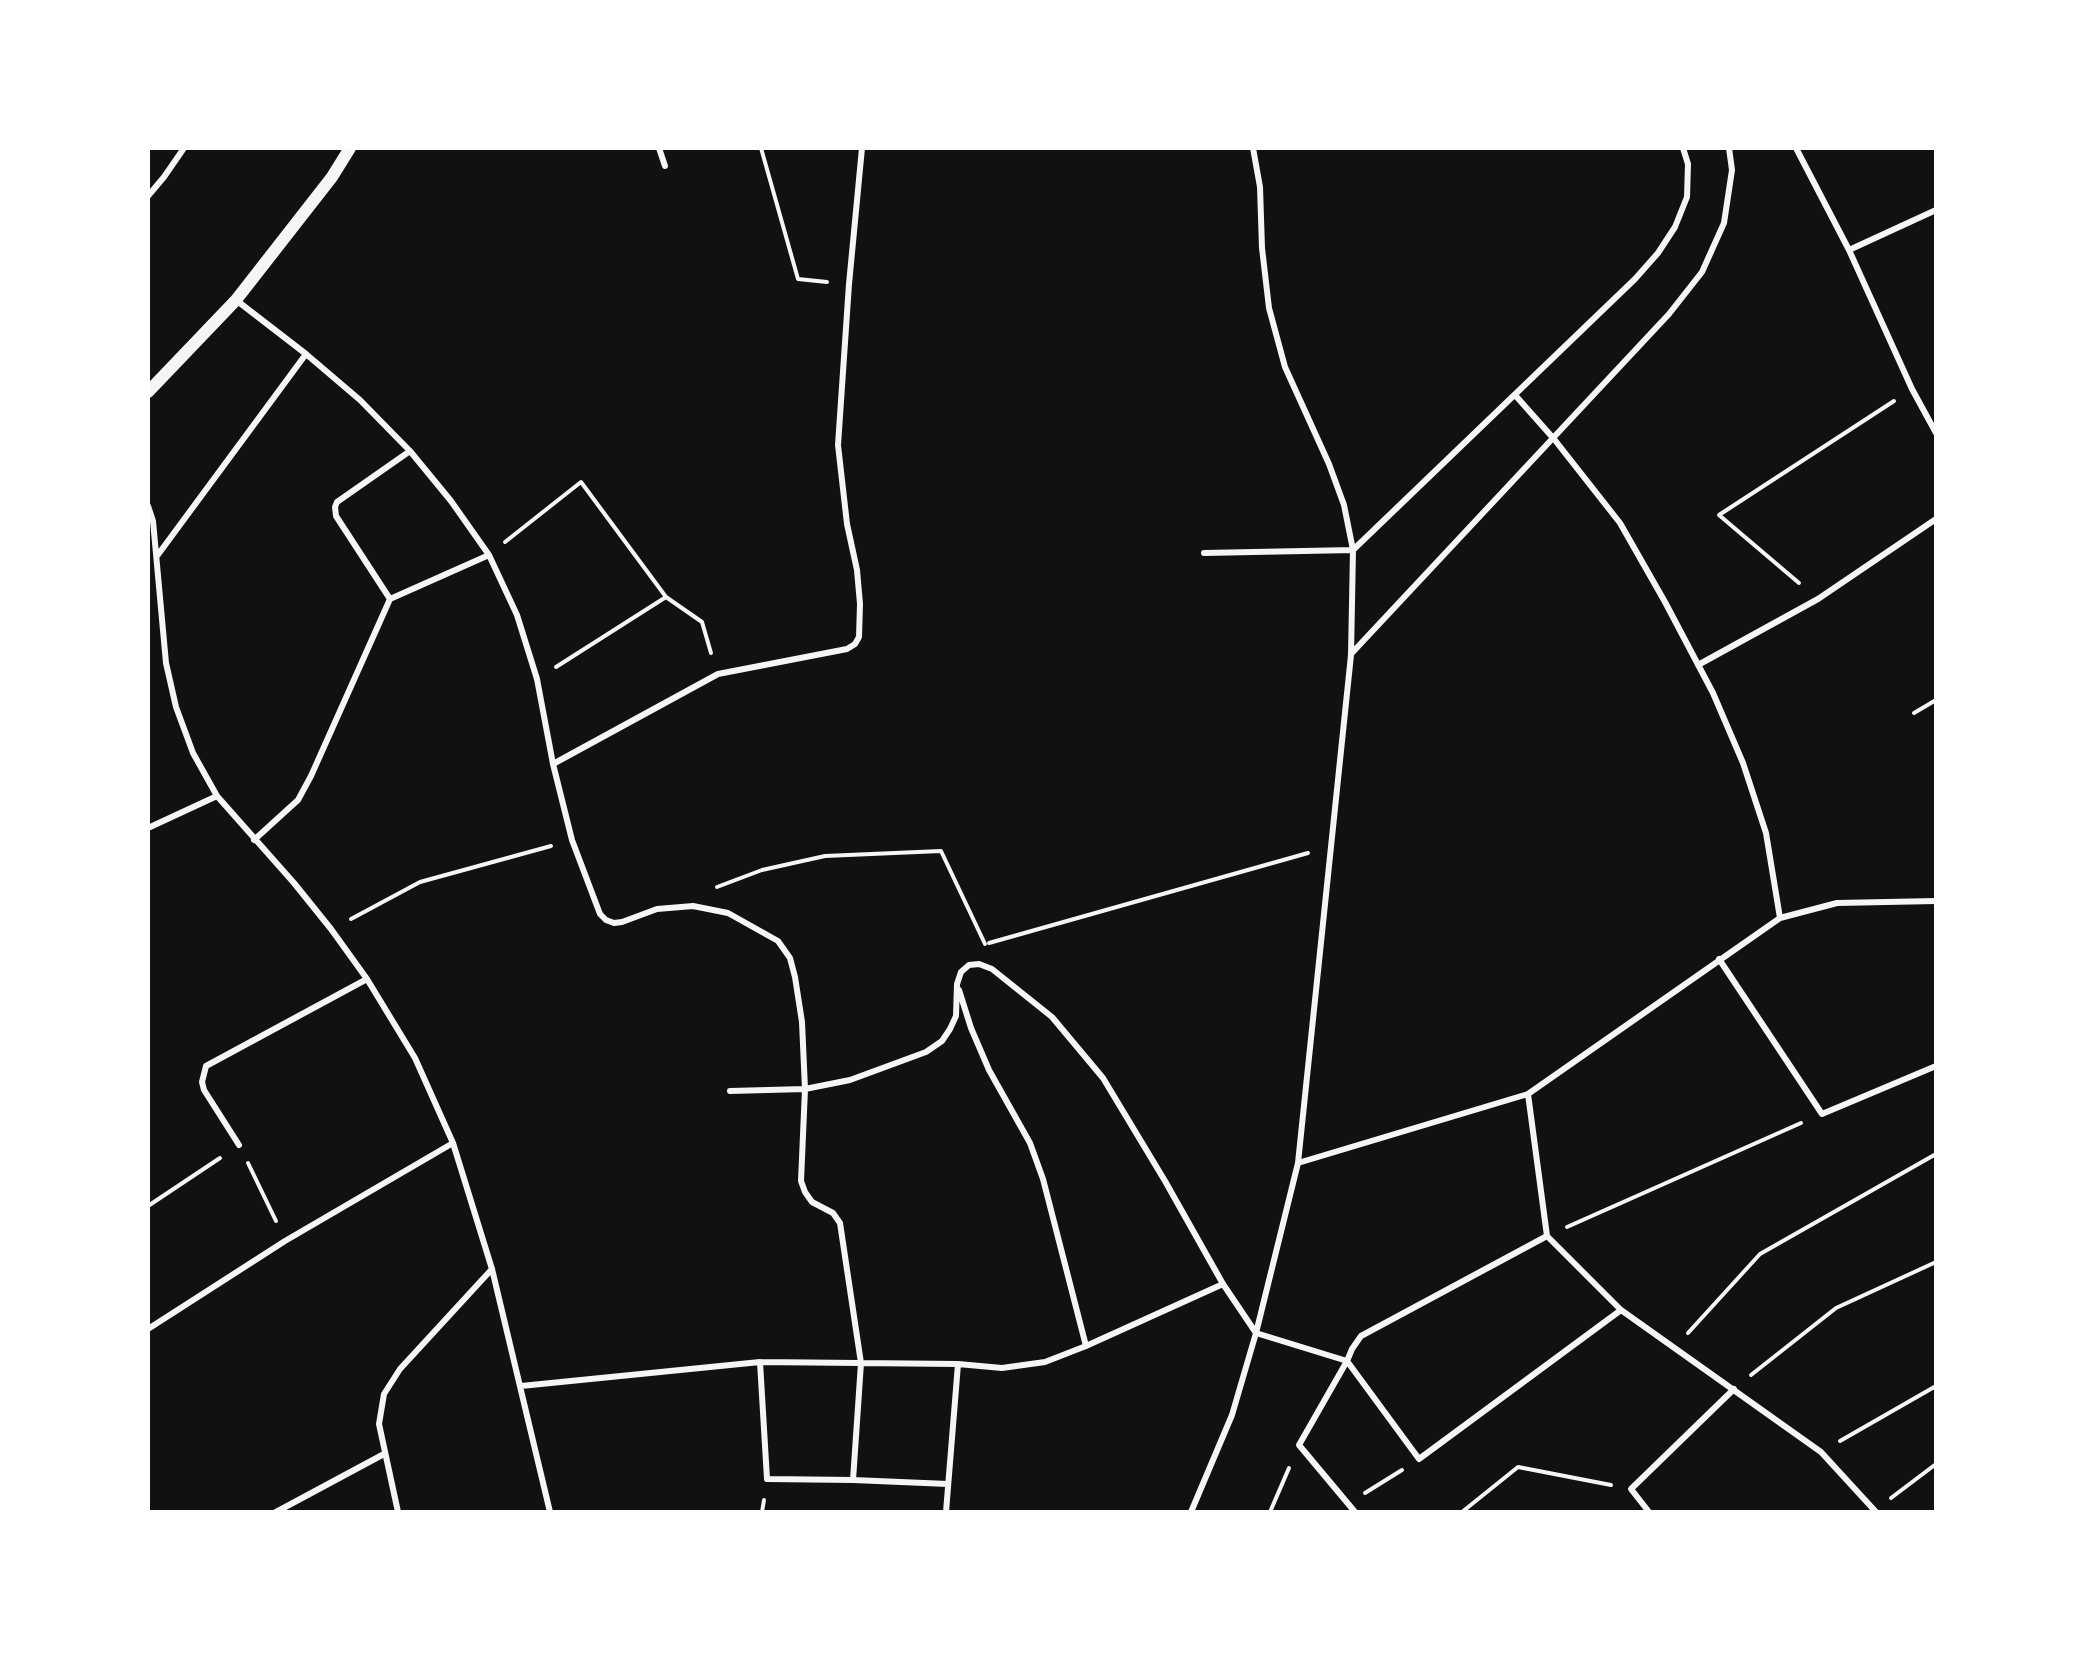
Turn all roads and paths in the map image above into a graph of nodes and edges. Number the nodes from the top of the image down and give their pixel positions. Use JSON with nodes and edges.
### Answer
{"nodes":[{"id":1,"x":184,"y":148,"type":"edge"},
{"id":2,"x":350,"y":148,"type":"edge"},
{"id":3,"x":659,"y":148,"type":"edge"},
{"id":4,"x":761,"y":148,"type":"edge"},
{"id":5,"x":862,"y":148,"type":"edge"},
{"id":6,"x":1254,"y":148,"type":"edge"},
{"id":7,"x":1683,"y":148,"type":"edge"},
{"id":8,"x":1729,"y":148,"type":"edge"},
{"id":9,"x":1796,"y":148,"type":"edge"},
{"id":10,"x":665,"y":166,"type":"dead end"},
{"id":11,"x":148,"y":195,"type":"edge"},
{"id":12,"x":1935,"y":210,"type":"edge"},
{"id":13,"x":1849,"y":250,"type":"junction"},
{"id":14,"x":849,"y":284,"type":"junction"},
{"id":15,"x":236,"y":300,"type":"junction"},
{"id":16,"x":306,"y":354,"type":"junction"},
{"id":17,"x":1912,"y":389,"type":"junction"},
{"id":18,"x":148,"y":392,"type":"edge"},
{"id":19,"x":1515,"y":395,"type":"junction"},
{"id":20,"x":1935,"y":433,"type":"edge"},
{"id":21,"x":1554,"y":439,"type":"junction"},
{"id":22,"x":410,"y":451,"type":"junction"},
{"id":23,"x":148,"y":506,"type":"edge"},
{"id":24,"x":1935,"y":519,"type":"edge"},
{"id":25,"x":1353,"y":550,"type":"junction"},
{"id":26,"x":1204,"y":553,"type":"dead end"},
{"id":27,"x":489,"y":555,"type":"junction"},
{"id":28,"x":157,"y":556,"type":"junction"},
{"id":29,"x":666,"y":597,"type":"junction"},
{"id":30,"x":390,"y":599,"type":"junction"},
{"id":31,"x":1818,"y":599,"type":"junction"},
{"id":32,"x":1351,"y":655,"type":"junction"},
{"id":33,"x":1698,"y":665,"type":"junction"},
{"id":34,"x":718,"y":674,"type":"junction"},
{"id":35,"x":537,"y":679,"type":"junction"},
{"id":36,"x":1935,"y":700,"type":"edge"},
{"id":37,"x":1914,"y":713,"type":"dead end"},
{"id":38,"x":553,"y":765,"type":"junction"},
{"id":39,"x":217,"y":796,"type":"junction"},
{"id":40,"x":148,"y":828,"type":"edge"},
{"id":41,"x":254,"y":840,"type":"junction"},
{"id":42,"x":572,"y":840,"type":"junction"},
{"id":43,"x":1331,"y":846,"type":"junction"},
{"id":44,"x":710,"y":890,"type":"dead end"},
{"id":45,"x":1935,"y":901,"type":"edge"},
{"id":46,"x":1780,"y":918,"type":"junction"},
{"id":47,"x":331,"y":929,"type":"junction"},
{"id":48,"x":985,"y":944,"type":"junction"},
{"id":49,"x":1719,"y":958,"type":"junction"},
{"id":50,"x":992,"y":969,"type":"junction"},
{"id":51,"x":367,"y":979,"type":"junction"},
{"id":52,"x":957,"y":984,"type":"junction"},
{"id":53,"x":1935,"y":1066,"type":"edge"},
{"id":54,"x":805,"y":1089,"type":"junction"},
{"id":55,"x":730,"y":1091,"type":"dead end"},
{"id":56,"x":1527,"y":1094,"type":"junction"},
{"id":57,"x":1822,"y":1114,"type":"junction"},
{"id":58,"x":453,"y":1143,"type":"junction"},
{"id":59,"x":239,"y":1145,"type":"junction"},
{"id":60,"x":1935,"y":1154,"type":"edge"},
{"id":61,"x":1299,"y":1163,"type":"junction"},
{"id":62,"x":148,"y":1206,"type":"edge"},
{"id":63,"x":1547,"y":1236,"type":"junction"},
{"id":64,"x":285,"y":1241,"type":"junction"},
{"id":65,"x":1935,"y":1262,"type":"edge"},
{"id":66,"x":492,"y":1269,"type":"junction"},
{"id":67,"x":1223,"y":1284,"type":"junction"},
{"id":68,"x":1621,"y":1310,"type":"junction"},
{"id":69,"x":148,"y":1329,"type":"edge"},
{"id":70,"x":1256,"y":1333,"type":"junction"},
{"id":71,"x":1086,"y":1346,"type":"junction"},
{"id":72,"x":1675,"y":1347,"type":"junction"},
{"id":73,"x":1347,"y":1361,"type":"junction"},
{"id":74,"x":760,"y":1362,"type":"junction"},
{"id":75,"x":861,"y":1363,"type":"junction"},
{"id":76,"x":958,"y":1364,"type":"junction"},
{"id":77,"x":521,"y":1386,"type":"junction"},
{"id":78,"x":1935,"y":1386,"type":"edge"},
{"id":79,"x":1734,"y":1389,"type":"junction"},
{"id":80,"x":1299,"y":1445,"type":"junction"},
{"id":81,"x":1821,"y":1452,"type":"junction"},
{"id":82,"x":384,"y":1454,"type":"junction"},
{"id":83,"x":1419,"y":1459,"type":"junction"},
{"id":84,"x":1935,"y":1464,"type":"edge"},
{"id":85,"x":853,"y":1480,"type":"junction"},
{"id":86,"x":948,"y":1484,"type":"junction"},
{"id":87,"x":1631,"y":1489,"type":"junction"},
{"id":88,"x":1350,"y":1505,"type":"junction"},
{"id":89,"x":1876,"y":1511,"type":"edge"},
{"id":90,"x":276,"y":1512,"type":"edge"},
{"id":91,"x":398,"y":1512,"type":"edge"},
{"id":92,"x":550,"y":1512,"type":"edge"},
{"id":93,"x":946,"y":1512,"type":"edge"},
{"id":94,"x":1191,"y":1512,"type":"edge"},
{"id":95,"x":1270,"y":1512,"type":"edge"},
{"id":96,"x":1355,"y":1512,"type":"edge"},
{"id":97,"x":1462,"y":1512,"type":"edge"},
{"id":98,"x":1649,"y":1512,"type":"edge"}],
"edges":[{"from":1,"to":11,"type":"street"},
{"from":2,"to":15,"type":"main road"},
{"from":3,"to":10,"type":"street"},
{"from":4,"to":14,"type":"path"},
{"from":5,"to":14,"type":"street"},
{"from":6,"to":25,"type":"street"},
{"from":7,"to":19,"type":"street"},
{"from":8,"to":21,"type":"street"},
{"from":9,"to":13,"type":"street"},
{"from":12,"to":13,"type":"street"},
{"from":13,"to":17,"type":"street"},
{"from":14,"to":34,"type":"street"},
{"from":15,"to":16,"type":"street"},
{"from":15,"to":18,"type":"main road"},
{"from":16,"to":22,"type":"street"},
{"from":16,"to":28,"type":"street"},
{"from":17,"to":20,"type":"street"},
{"from":17,"to":31,"type":"path"},
{"from":19,"to":21,"type":"street"},
{"from":19,"to":25,"type":"street"},
{"from":21,"to":32,"type":"street"},
{"from":21,"to":33,"type":"street"},
{"from":22,"to":27,"type":"street"},
{"from":22,"to":30,"type":"street"},
{"from":23,"to":28,"type":"street"},
{"from":24,"to":31,"type":"street"},
{"from":25,"to":26,"type":"street"},
{"from":25,"to":32,"type":"street"},
{"from":27,"to":29,"type":"path"},
{"from":27,"to":30,"type":"street"},
{"from":27,"to":35,"type":"street"},
{"from":28,"to":39,"type":"street"},
{"from":29,"to":34,"type":"path"},
{"from":29,"to":35,"type":"path"},
{"from":30,"to":41,"type":"street"},
{"from":31,"to":33,"type":"street"},
{"from":32,"to":43,"type":"street"},
{"from":33,"to":46,"type":"street"},
{"from":34,"to":38,"type":"street"},
{"from":35,"to":38,"type":"street"},
{"from":36,"to":37,"type":"path"},
{"from":38,"to":42,"type":"street"},
{"from":39,"to":40,"type":"street"},
{"from":39,"to":41,"type":"street"},
{"from":41,"to":47,"type":"street"},
{"from":42,"to":47,"type":"path"},
{"from":42,"to":54,"type":"street"},
{"from":43,"to":48,"type":"path"},
{"from":43,"to":61,"type":"street"},
{"from":44,"to":48,"type":"path"},
{"from":45,"to":46,"type":"street"},
{"from":46,"to":49,"type":"street"},
{"from":47,"to":51,"type":"street"},
{"from":48,"to":50,"type":"path"},
{"from":49,"to":56,"type":"street"},
{"from":49,"to":57,"type":"street"},
{"from":50,"to":52,"type":"street"},
{"from":50,"to":67,"type":"street"},
{"from":51,"to":58,"type":"street"},
{"from":51,"to":59,"type":"street"},
{"from":52,"to":54,"type":"street"},
{"from":52,"to":71,"type":"street"},
{"from":53,"to":57,"type":"street"},
{"from":54,"to":55,"type":"street"},
{"from":54,"to":75,"type":"street"},
{"from":56,"to":61,"type":"street"},
{"from":56,"to":63,"type":"street"},
{"from":57,"to":63,"type":"path"},
{"from":58,"to":64,"type":"street"},
{"from":58,"to":66,"type":"street"},
{"from":59,"to":62,"type":"path"},
{"from":59,"to":64,"type":"path"},
{"from":60,"to":72,"type":"path"},
{"from":61,"to":70,"type":"street"},
{"from":63,"to":68,"type":"street"},
{"from":63,"to":73,"type":"street"},
{"from":64,"to":69,"type":"street"},
{"from":65,"to":79,"type":"path"},
{"from":66,"to":77,"type":"street"},
{"from":66,"to":82,"type":"street"},
{"from":67,"to":70,"type":"street"},
{"from":67,"to":71,"type":"street"},
{"from":68,"to":72,"type":"street"},
{"from":68,"to":83,"type":"street"},
{"from":70,"to":73,"type":"street"},
{"from":70,"to":94,"type":"street"},
{"from":71,"to":76,"type":"street"},
{"from":72,"to":79,"type":"street"},
{"from":73,"to":80,"type":"street"},
{"from":73,"to":83,"type":"street"},
{"from":74,"to":75,"type":"street"},
{"from":74,"to":77,"type":"street"},
{"from":74,"to":85,"type":"street"},
{"from":75,"to":76,"type":"street"},
{"from":75,"to":85,"type":"street"},
{"from":76,"to":86,"type":"street"},
{"from":77,"to":92,"type":"street"},
{"from":78,"to":81,"type":"path"},
{"from":79,"to":81,"type":"street"},
{"from":79,"to":87,"type":"street"},
{"from":80,"to":88,"type":"street"},
{"from":80,"to":95,"type":"path"},
{"from":81,"to":89,"type":"street"},
{"from":82,"to":90,"type":"street"},
{"from":82,"to":91,"type":"street"},
{"from":83,"to":88,"type":"path"},
{"from":84,"to":89,"type":"path"},
{"from":85,"to":86,"type":"street"},
{"from":86,"to":93,"type":"street"},
{"from":87,"to":97,"type":"path"},
{"from":87,"to":98,"type":"street"},
{"from":88,"to":96,"type":"street"}]}
